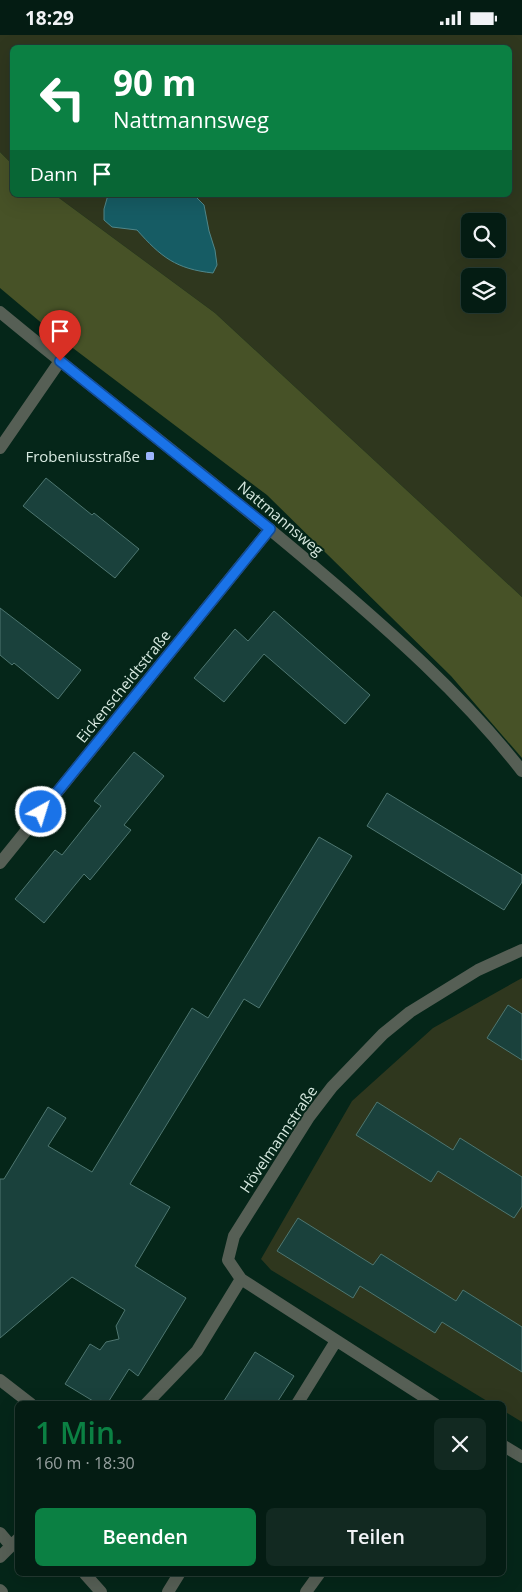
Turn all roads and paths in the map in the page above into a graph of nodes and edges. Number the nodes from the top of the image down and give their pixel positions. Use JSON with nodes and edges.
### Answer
{"nodes":[{"id":1,"x":0,"y":312,"type":"edge"},
{"id":2,"x":60,"y":361,"type":"junction"},
{"id":3,"x":0,"y":448,"type":"edge"},
{"id":4,"x":270,"y":529,"type":"junction"},
{"id":5,"x":522,"y":771,"type":"edge"},
{"id":6,"x":0,"y":863,"type":"edge"},
{"id":7,"x":522,"y":950,"type":"edge"},
{"id":8,"x":241,"y":1279,"type":"junction"},
{"id":9,"x":336,"y":1341,"type":"junction"},
{"id":10,"x":0,"y":1380,"type":"edge"},
{"id":11,"x":27,"y":1401,"type":"edge"},
{"id":12,"x":149,"y":1401,"type":"edge"},
{"id":13,"x":299,"y":1401,"type":"edge"},
{"id":14,"x":431,"y":1401,"type":"edge"},
{"id":15,"x":506,"y":1447,"type":"edge"},
{"id":16,"x":522,"y":1457,"type":"edge"},
{"id":17,"x":0,"y":1533,"type":"edge"},
{"id":18,"x":14,"y":1542,"type":"edge"},
{"id":19,"x":0,"y":1557,"type":"edge"},
{"id":20,"x":87,"y":1576,"type":"edge"},
{"id":21,"x":178,"y":1576,"type":"edge"},
{"id":22,"x":318,"y":1576,"type":"edge"},
{"id":23,"x":101,"y":1592,"type":"edge"},
{"id":24,"x":168,"y":1592,"type":"edge"},
{"id":25,"x":306,"y":1592,"type":"edge"}],
"edges":[{"from":1,"to":2,"type":"street","name":"Nattmannsweg"},
{"from":2,"to":3,"type":"street"},
{"from":2,"to":4,"type":"street","name":"Nattmannsweg"},
{"from":4,"to":5,"type":"street","name":"Nattmannsweg"},
{"from":4,"to":6,"type":"street","name":"Eickenscheidtstraße"},
{"from":7,"to":8,"type":"street","name":"Hövelmannstraße"},
{"from":8,"to":9,"type":"street"},
{"from":8,"to":12,"type":"street"},
{"from":9,"to":13,"type":"street"},
{"from":9,"to":14,"type":"street"},
{"from":10,"to":11,"type":"street"},
{"from":15,"to":16,"type":"street"},
{"from":17,"to":18,"type":"street"},
{"from":18,"to":19,"type":"street"},
{"from":20,"to":23,"type":"street"},
{"from":21,"to":24,"type":"street"},
{"from":22,"to":25,"type":"street"}]}
